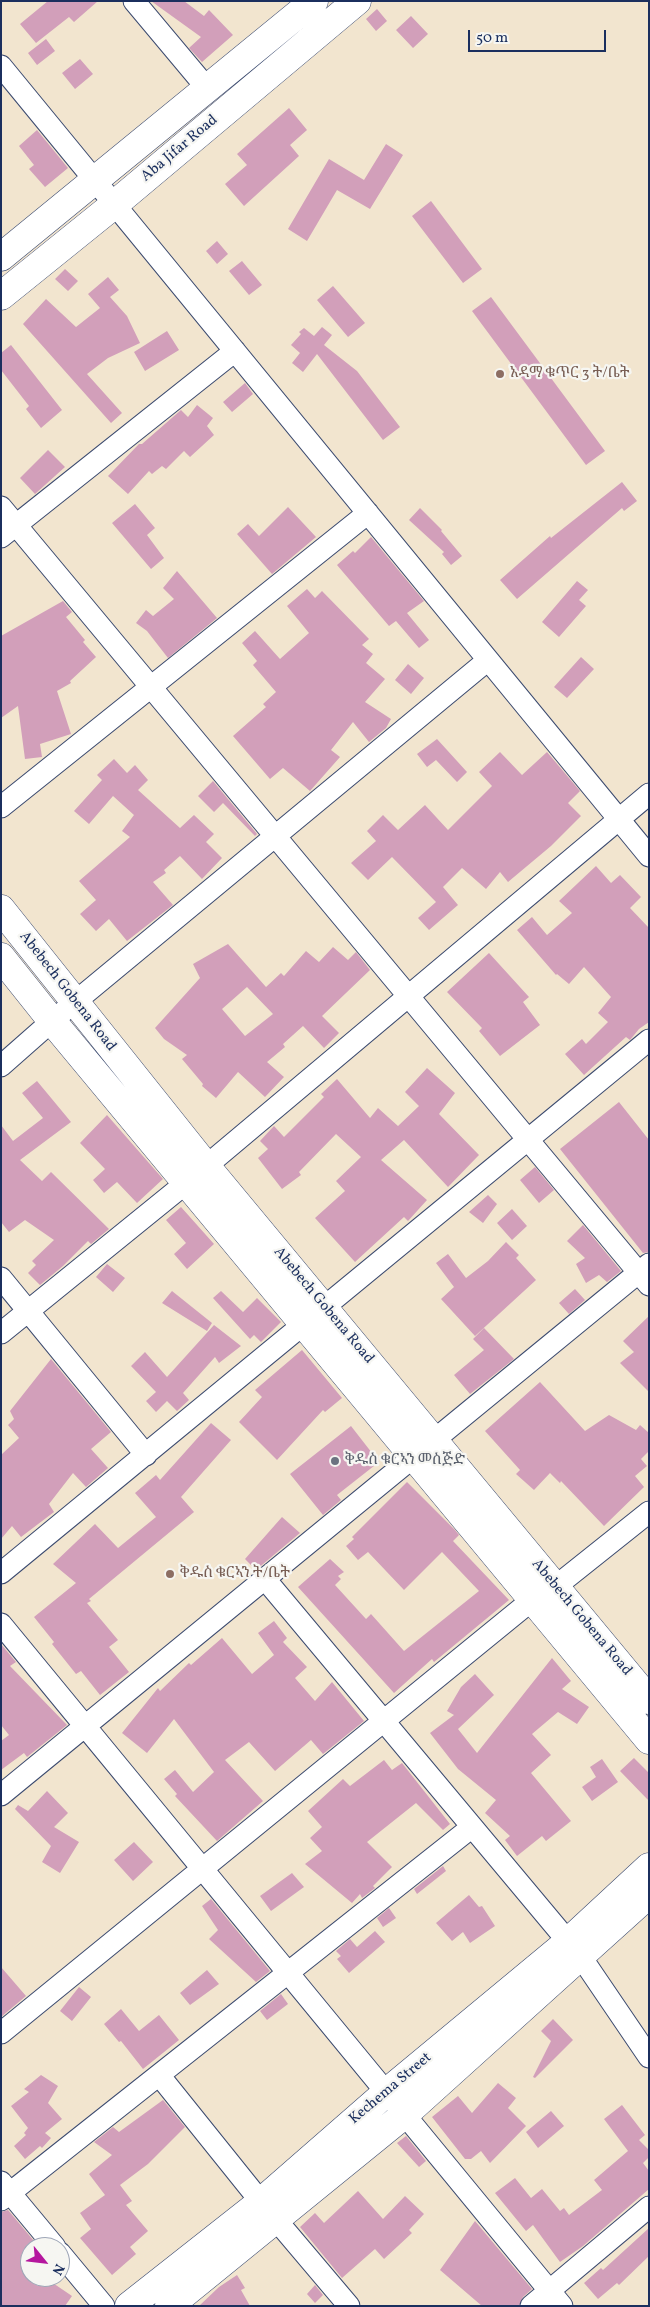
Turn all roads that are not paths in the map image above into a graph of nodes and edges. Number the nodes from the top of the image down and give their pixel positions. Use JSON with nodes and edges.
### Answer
{"nodes":[{"id":1,"x":134,"y":1,"type":"edge"},
{"id":2,"x":357,"y":1,"type":"edge"},
{"id":3,"x":308,"y":3,"type":"edge"},
{"id":4,"x":1,"y":66,"type":"edge"},
{"id":5,"x":206,"y":88,"type":"junction"},
{"id":6,"x":94,"y":181,"type":"junction"},
{"id":7,"x":115,"y":204,"type":"junction"},
{"id":8,"x":1,"y":257,"type":"edge"},
{"id":9,"x":1,"y":296,"type":"edge"},
{"id":10,"x":235,"y":350,"type":"junction"},
{"id":11,"x":1,"y":507,"type":"edge"},
{"id":12,"x":368,"y":513,"type":"junction"},
{"id":13,"x":9,"y":531,"type":"edge"},
{"id":14,"x":488,"y":660,"type":"junction"},
{"id":15,"x":151,"y":687,"type":"junction"},
{"id":16,"x":649,"y":794,"type":"edge"},
{"id":17,"x":1,"y":807,"type":"edge"},
{"id":18,"x":619,"y":819,"type":"junction"},
{"id":19,"x":275,"y":836,"type":"junction"},
{"id":20,"x":649,"y":856,"type":"edge"},
{"id":21,"x":1,"y":909,"type":"edge"},
{"id":22,"x":1,"y":957,"type":"edge"},
{"id":23,"x":408,"y":996,"type":"junction"},
{"id":24,"x":74,"y":1002,"type":"junction"},
{"id":25,"x":52,"y":1021,"type":"junction"},
{"id":26,"x":649,"y":1040,"type":"edge"},
{"id":27,"x":1,"y":1066,"type":"edge"},
{"id":28,"x":528,"y":1140,"type":"junction"},
{"id":29,"x":196,"y":1175,"type":"junction"},
{"id":30,"x":645,"y":1274,"type":"edge"},
{"id":31,"x":1,"y":1278,"type":"edge"},
{"id":32,"x":325,"y":1309,"type":"junction"},
{"id":33,"x":28,"y":1311,"type":"junction"},
{"id":34,"x":304,"y":1326,"type":"junction"},
{"id":35,"x":1,"y":1333,"type":"edge"},
{"id":36,"x":424,"y":1449,"type":"junction"},
{"id":37,"x":146,"y":1455,"type":"junction"},
{"id":38,"x":649,"y":1512,"type":"edge"},
{"id":39,"x":1,"y":1573,"type":"edge"},
{"id":40,"x":265,"y":1579,"type":"junction"},
{"id":41,"x":555,"y":1587,"type":"junction"},
{"id":42,"x":532,"y":1600,"type":"junction"},
{"id":43,"x":1,"y":1624,"type":"edge"},
{"id":44,"x":649,"y":1700,"type":"edge"},
{"id":45,"x":384,"y":1721,"type":"junction"},
{"id":46,"x":86,"y":1726,"type":"junction"},
{"id":47,"x":649,"y":1740,"type":"edge"},
{"id":48,"x":1,"y":1795,"type":"edge"},
{"id":49,"x":472,"y":1827,"type":"junction"},
{"id":50,"x":649,"y":1867,"type":"edge"},
{"id":51,"x":203,"y":1868,"type":"junction"},
{"id":52,"x":649,"y":1894,"type":"edge"},
{"id":53,"x":574,"y":1950,"type":"junction"},
{"id":54,"x":288,"y":1972,"type":"junction"},
{"id":55,"x":1,"y":2033,"type":"edge"},
{"id":56,"x":649,"y":2058,"type":"edge"},
{"id":57,"x":159,"y":2075,"type":"junction"},
{"id":58,"x":387,"y":2092,"type":"junction"},
{"id":59,"x":404,"y":2115,"type":"junction"},
{"id":60,"x":4,"y":2192,"type":"edge"},
{"id":61,"x":649,"y":2208,"type":"edge"},
{"id":62,"x":268,"y":2211,"type":"junction"},
{"id":63,"x":46,"y":2237,"type":"edge"},
{"id":64,"x":70,"y":2265,"type":"edge"},
{"id":65,"x":556,"y":2298,"type":"edge"},
{"id":66,"x":104,"y":2306,"type":"edge"},
{"id":67,"x":129,"y":2306,"type":"edge"},
{"id":68,"x":169,"y":2306,"type":"edge"},
{"id":69,"x":349,"y":2306,"type":"edge"},
{"id":70,"x":532,"y":2306,"type":"edge"}],
"edges":[{"from":1,"to":5,"type":"street"},
{"from":2,"to":7,"type":"street","name":"Aba Jifar Road"},
{"from":3,"to":5,"type":"street","name":"Aba Jifar Road"},
{"from":4,"to":6,"type":"street"},
{"from":5,"to":6,"type":"street","name":"Aba Jifar Road"},
{"from":6,"to":7,"type":"street"},
{"from":6,"to":8,"type":"street","name":"Aba Jifar Road"},
{"from":7,"to":9,"type":"street","name":"Aba Jifar Road"},
{"from":7,"to":10,"type":"street"},
{"from":10,"to":12,"type":"street"},
{"from":10,"to":13,"type":"street"},
{"from":11,"to":13,"type":"street"},
{"from":12,"to":14,"type":"street"},
{"from":12,"to":15,"type":"street"},
{"from":13,"to":15,"type":"street"},
{"from":14,"to":18,"type":"street"},
{"from":14,"to":19,"type":"street"},
{"from":15,"to":17,"type":"street"},
{"from":15,"to":19,"type":"street"},
{"from":16,"to":18,"type":"street"},
{"from":18,"to":20,"type":"street"},
{"from":18,"to":23,"type":"street"},
{"from":19,"to":23,"type":"street"},
{"from":19,"to":24,"type":"street"},
{"from":21,"to":24,"type":"street","name":"Abebech Gobena Road"},
{"from":22,"to":25,"type":"street","name":"Abebech Gobena Road"},
{"from":23,"to":28,"type":"street"},
{"from":23,"to":29,"type":"street"},
{"from":24,"to":25,"type":"street"},
{"from":24,"to":29,"type":"street","name":"Abebech Gobena Road"},
{"from":25,"to":27,"type":"street"},
{"from":25,"to":29,"type":"street","name":"Abebech Gobena Road"},
{"from":26,"to":28,"type":"street"},
{"from":28,"to":30,"type":"street"},
{"from":28,"to":32,"type":"street"},
{"from":29,"to":32,"type":"street","name":"Abebech Gobena Road"},
{"from":29,"to":33,"type":"street"},
{"from":29,"to":34,"type":"street","name":"Abebech Gobena Road"},
{"from":30,"to":36,"type":"street"},
{"from":31,"to":33,"type":"street"},
{"from":32,"to":34,"type":"street"},
{"from":32,"to":36,"type":"street","name":"Abebech Gobena Road"},
{"from":33,"to":35,"type":"street"},
{"from":33,"to":37,"type":"street"},
{"from":34,"to":36,"type":"street","name":"Abebech Gobena Road"},
{"from":34,"to":37,"type":"street"},
{"from":36,"to":40,"type":"street"},
{"from":36,"to":41,"type":"street","name":"Abebech Gobena Road"},
{"from":36,"to":42,"type":"street","name":"Abebech Gobena Road"},
{"from":37,"to":39,"type":"street"},
{"from":38,"to":41,"type":"street"},
{"from":40,"to":45,"type":"street"},
{"from":40,"to":46,"type":"street"},
{"from":41,"to":42,"type":"street"},
{"from":41,"to":44,"type":"street","name":"Abebech Gobena Road"},
{"from":42,"to":45,"type":"street"},
{"from":42,"to":47,"type":"street","name":"Abebech Gobena Road"},
{"from":43,"to":46,"type":"street"},
{"from":45,"to":49,"type":"street"},
{"from":45,"to":51,"type":"street"},
{"from":46,"to":48,"type":"street"},
{"from":46,"to":51,"type":"street"},
{"from":49,"to":53,"type":"street"},
{"from":49,"to":54,"type":"street"},
{"from":50,"to":53,"type":"street","name":"Kechema Street"},
{"from":51,"to":54,"type":"street"},
{"from":51,"to":55,"type":"street"},
{"from":52,"to":53,"type":"street","name":"Kechema Street"},
{"from":53,"to":56,"type":"street"},
{"from":53,"to":58,"type":"street","name":"Kechema Street"},
{"from":53,"to":59,"type":"street","name":"Kechema Street"},
{"from":54,"to":57,"type":"street"},
{"from":54,"to":58,"type":"street"},
{"from":57,"to":60,"type":"street"},
{"from":57,"to":62,"type":"street"},
{"from":58,"to":59,"type":"street"},
{"from":58,"to":62,"type":"street","name":"Kechema Street"},
{"from":59,"to":62,"type":"street","name":"Kechema Street"},
{"from":59,"to":65,"type":"street"},
{"from":60,"to":63,"type":"street"},
{"from":61,"to":65,"type":"street"},
{"from":62,"to":67,"type":"street","name":"Kechema Street"},
{"from":62,"to":68,"type":"street","name":"Kechema Street"},
{"from":62,"to":69,"type":"street"},
{"from":64,"to":66,"type":"street"},
{"from":65,"to":70,"type":"street"}]}
